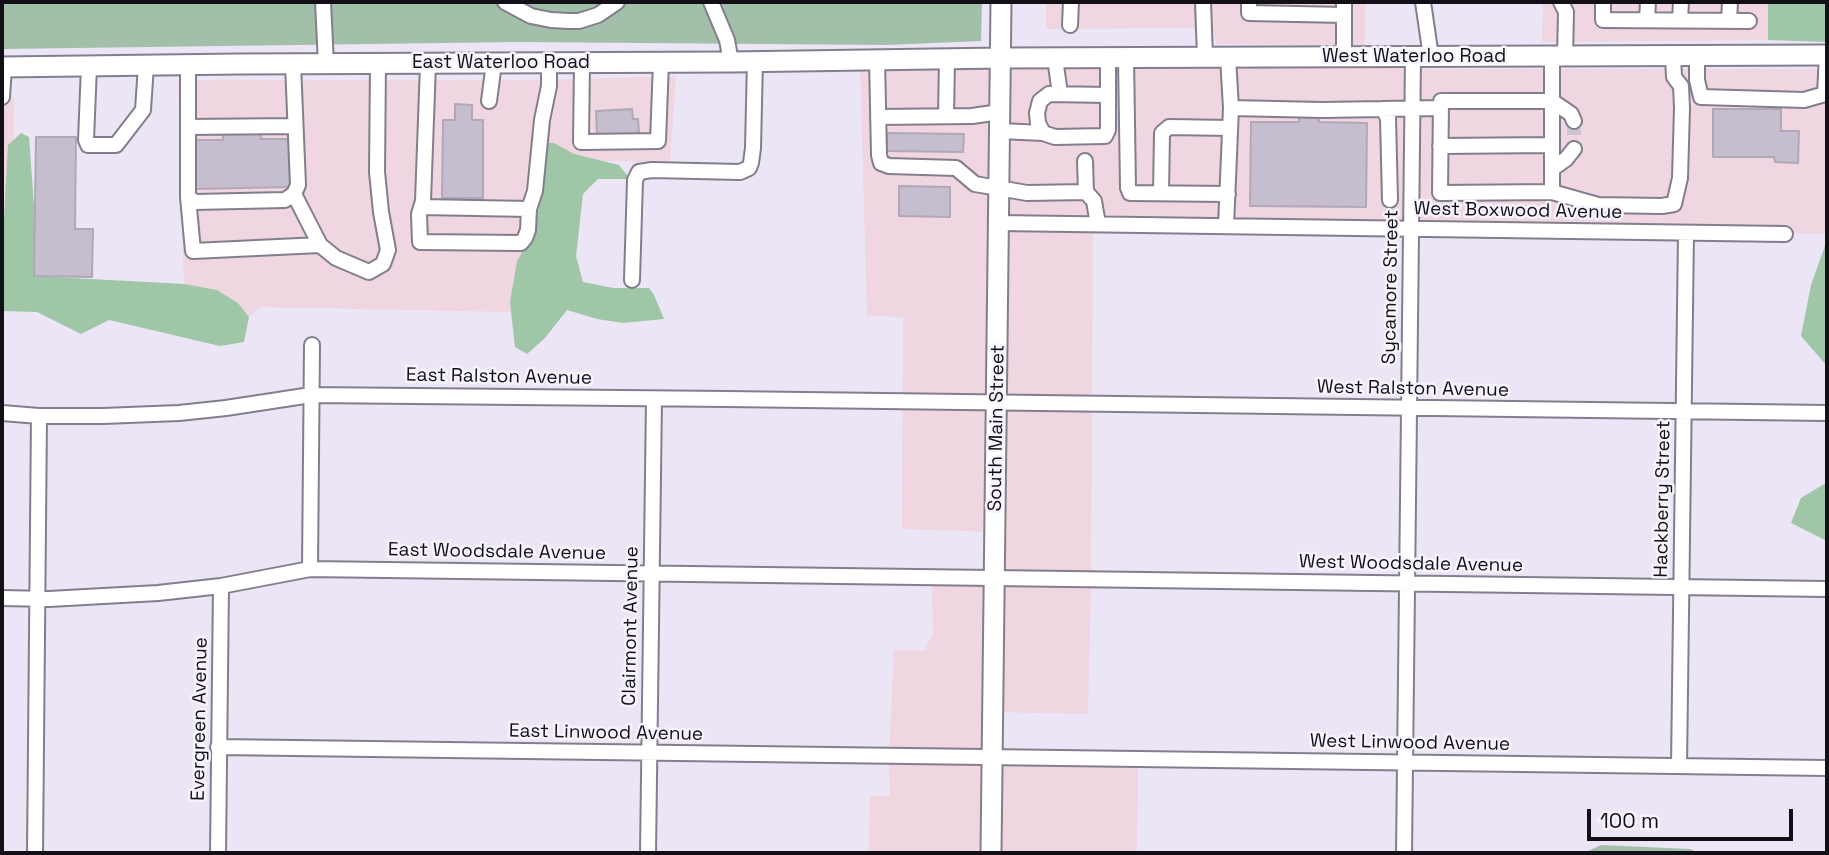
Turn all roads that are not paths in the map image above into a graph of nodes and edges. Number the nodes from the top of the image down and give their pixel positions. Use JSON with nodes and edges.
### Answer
{"nodes":[{"id":1,"x":323,"y":2,"type":"edge"},
{"id":2,"x":505,"y":2,"type":"edge"},
{"id":3,"x":617,"y":2,"type":"edge"},
{"id":4,"x":711,"y":2,"type":"edge"},
{"id":5,"x":1001,"y":2,"type":"edge"},
{"id":6,"x":1071,"y":2,"type":"edge"},
{"id":7,"x":1203,"y":2,"type":"edge"},
{"id":8,"x":1249,"y":2,"type":"edge"},
{"id":9,"x":1423,"y":2,"type":"edge"},
{"id":10,"x":1561,"y":2,"type":"edge"},
{"id":11,"x":1603,"y":2,"type":"edge"},
{"id":12,"x":1647,"y":2,"type":"edge"},
{"id":13,"x":1681,"y":2,"type":"edge"},
{"id":14,"x":1730,"y":2,"type":"edge"},
{"id":15,"x":1344,"y":8,"type":"edge"},
{"id":16,"x":1647,"y":20,"type":"junction"},
{"id":17,"x":1681,"y":20,"type":"junction"},
{"id":18,"x":1729,"y":21,"type":"junction"},
{"id":19,"x":1749,"y":21,"type":"dead end"},
{"id":20,"x":1070,"y":25,"type":"dead end"},
{"id":21,"x":1673,"y":55,"type":"junction"},
{"id":22,"x":1697,"y":55,"type":"junction"},
{"id":23,"x":1827,"y":55,"type":"edge"},
{"id":24,"x":1559,"y":56,"type":"junction"},
{"id":25,"x":1205,"y":57,"type":"junction"},
{"id":26,"x":1228,"y":57,"type":"junction"},
{"id":27,"x":1343,"y":57,"type":"junction"},
{"id":28,"x":1422,"y":57,"type":"junction"},
{"id":29,"x":1001,"y":58,"type":"junction"},
{"id":30,"x":1055,"y":58,"type":"junction"},
{"id":31,"x":1117,"y":58,"type":"junction"},
{"id":32,"x":877,"y":59,"type":"junction"},
{"id":33,"x":947,"y":59,"type":"junction"},
{"id":34,"x":755,"y":60,"type":"junction"},
{"id":35,"x":661,"y":62,"type":"junction"},
{"id":36,"x":731,"y":62,"type":"junction"},
{"id":37,"x":494,"y":63,"type":"junction"},
{"id":38,"x":549,"y":63,"type":"junction"},
{"id":39,"x":582,"y":63,"type":"junction"},
{"id":40,"x":293,"y":64,"type":"junction"},
{"id":41,"x":326,"y":64,"type":"junction"},
{"id":42,"x":378,"y":64,"type":"junction"},
{"id":43,"x":428,"y":64,"type":"junction"},
{"id":44,"x":146,"y":65,"type":"junction"},
{"id":45,"x":188,"y":65,"type":"junction"},
{"id":46,"x":89,"y":66,"type":"junction"},
{"id":47,"x":3,"y":67,"type":"edge"},
{"id":48,"x":1060,"y":94,"type":"junction"},
{"id":49,"x":1108,"y":95,"type":"junction"},
{"id":50,"x":2,"y":97,"type":"edge"},
{"id":51,"x":489,"y":101,"type":"dead end"},
{"id":52,"x":1552,"y":101,"type":"junction"},
{"id":53,"x":1231,"y":108,"type":"junction"},
{"id":54,"x":1412,"y":108,"type":"junction"},
{"id":55,"x":1441,"y":108,"type":"junction"},
{"id":56,"x":1383,"y":109,"type":"junction"},
{"id":57,"x":946,"y":116,"type":"junction"},
{"id":58,"x":878,"y":117,"type":"junction"},
{"id":59,"x":1574,"y":121,"type":"dead end"},
{"id":60,"x":1000,"y":122,"type":"junction"},
{"id":61,"x":295,"y":125,"type":"junction"},
{"id":62,"x":188,"y":127,"type":"junction"},
{"id":63,"x":1230,"y":128,"type":"junction"},
{"id":64,"x":1043,"y":133,"type":"junction"},
{"id":65,"x":1552,"y":145,"type":"junction"},
{"id":66,"x":1440,"y":146,"type":"junction"},
{"id":67,"x":1574,"y":149,"type":"dead end"},
{"id":68,"x":1085,"y":161,"type":"dead end"},
{"id":69,"x":1552,"y":169,"type":"junction"},
{"id":70,"x":1412,"y":181,"type":"junction"},
{"id":71,"x":1389,"y":182,"type":"junction"},
{"id":72,"x":999,"y":188,"type":"junction"},
{"id":73,"x":1086,"y":192,"type":"junction"},
{"id":74,"x":1552,"y":192,"type":"junction"},
{"id":75,"x":1161,"y":193,"type":"junction"},
{"id":76,"x":294,"y":194,"type":"junction"},
{"id":77,"x":1228,"y":194,"type":"junction"},
{"id":78,"x":188,"y":197,"type":"junction"},
{"id":79,"x":1390,"y":200,"type":"dead end"},
{"id":80,"x":421,"y":206,"type":"junction"},
{"id":81,"x":529,"y":209,"type":"junction"},
{"id":82,"x":998,"y":223,"type":"junction"},
{"id":83,"x":1098,"y":224,"type":"junction"},
{"id":84,"x":1226,"y":226,"type":"junction"},
{"id":85,"x":1411,"y":229,"type":"junction"},
{"id":86,"x":1685,"y":233,"type":"junction"},
{"id":87,"x":1786,"y":234,"type":"dead end"},
{"id":88,"x":320,"y":245,"type":"junction"},
{"id":89,"x":632,"y":280,"type":"dead end"},
{"id":90,"x":312,"y":345,"type":"dead end"},
{"id":91,"x":311,"y":396,"type":"junction"},
{"id":92,"x":654,"y":399,"type":"junction"},
{"id":93,"x":997,"y":402,"type":"junction"},
{"id":94,"x":1409,"y":408,"type":"junction"},
{"id":95,"x":1683,"y":412,"type":"junction"},
{"id":96,"x":2,"y":413,"type":"edge"},
{"id":97,"x":1827,"y":413,"type":"edge"},
{"id":98,"x":39,"y":416,"type":"junction"},
{"id":99,"x":310,"y":569,"type":"junction"},
{"id":100,"x":651,"y":574,"type":"junction"},
{"id":101,"x":995,"y":578,"type":"junction"},
{"id":102,"x":1406,"y":583,"type":"junction"},
{"id":103,"x":221,"y":586,"type":"junction"},
{"id":104,"x":1681,"y":587,"type":"junction"},
{"id":105,"x":1827,"y":589,"type":"edge"},
{"id":106,"x":2,"y":598,"type":"edge"},
{"id":107,"x":37,"y":599,"type":"junction"},
{"id":108,"x":218,"y":747,"type":"junction"},
{"id":109,"x":649,"y":754,"type":"junction"},
{"id":110,"x":992,"y":757,"type":"junction"},
{"id":111,"x":1404,"y":762,"type":"junction"},
{"id":112,"x":1679,"y":766,"type":"junction"},
{"id":113,"x":1827,"y":768,"type":"edge"},
{"id":114,"x":35,"y":853,"type":"edge"},
{"id":115,"x":218,"y":853,"type":"edge"},
{"id":116,"x":648,"y":853,"type":"edge"},
{"id":117,"x":991,"y":853,"type":"edge"},
{"id":118,"x":1404,"y":853,"type":"edge"}],
"edges":[{"from":1,"to":41,"type":"street"},
{"from":2,"to":3,"type":"street"},
{"from":4,"to":36,"type":"street"},
{"from":5,"to":29,"type":"main road","name":"South Main Street"},
{"from":6,"to":20,"type":"street"},
{"from":7,"to":25,"type":"street"},
{"from":8,"to":15,"type":"street"},
{"from":9,"to":28,"type":"street","name":"Sycamore Street"},
{"from":10,"to":24,"type":"street"},
{"from":11,"to":16,"type":"street"},
{"from":12,"to":16,"type":"street"},
{"from":13,"to":17,"type":"street"},
{"from":14,"to":18,"type":"street"},
{"from":15,"to":27,"type":"street"},
{"from":16,"to":17,"type":"street"},
{"from":17,"to":18,"type":"street"},
{"from":18,"to":19,"type":"street"},
{"from":21,"to":22,"type":"main road","name":"West Waterloo Road"},
{"from":21,"to":24,"type":"main road","name":"West Waterloo Road"},
{"from":21,"to":74,"type":"street"},
{"from":22,"to":23,"type":"main road","name":"West Waterloo Road"},
{"from":22,"to":23,"type":"street"},
{"from":24,"to":28,"type":"main road","name":"West Waterloo Road"},
{"from":24,"to":52,"type":"street"},
{"from":25,"to":26,"type":"main road","name":"West Waterloo Road"},
{"from":25,"to":31,"type":"main road","name":"West Waterloo Road"},
{"from":26,"to":27,"type":"main road","name":"West Waterloo Road"},
{"from":26,"to":53,"type":"street"},
{"from":27,"to":28,"type":"main road","name":"West Waterloo Road"},
{"from":28,"to":54,"type":"street","name":"Sycamore Street"},
{"from":29,"to":30,"type":"main road","name":"West Waterloo Road"},
{"from":29,"to":33,"type":"main road","name":"East Waterloo Road"},
{"from":29,"to":60,"type":"main road","name":"South Main Street"},
{"from":30,"to":31,"type":"main road","name":"West Waterloo Road"},
{"from":30,"to":48,"type":"street"},
{"from":31,"to":49,"type":"street"},
{"from":31,"to":75,"type":"street"},
{"from":32,"to":33,"type":"main road","name":"East Waterloo Road"},
{"from":32,"to":34,"type":"main road","name":"East Waterloo Road"},
{"from":32,"to":58,"type":"street"},
{"from":33,"to":57,"type":"street"},
{"from":34,"to":36,"type":"main road","name":"East Waterloo Road"},
{"from":34,"to":89,"type":"street"},
{"from":35,"to":36,"type":"main road","name":"East Waterloo Road"},
{"from":35,"to":39,"type":"main road","name":"East Waterloo Road"},
{"from":35,"to":39,"type":"street"},
{"from":37,"to":38,"type":"main road","name":"East Waterloo Road"},
{"from":37,"to":43,"type":"main road","name":"East Waterloo Road"},
{"from":37,"to":51,"type":"street"},
{"from":38,"to":39,"type":"main road","name":"East Waterloo Road"},
{"from":38,"to":81,"type":"street"},
{"from":40,"to":41,"type":"main road","name":"East Waterloo Road"},
{"from":40,"to":45,"type":"main road","name":"East Waterloo Road"},
{"from":40,"to":61,"type":"street"},
{"from":41,"to":42,"type":"main road","name":"East Waterloo Road"},
{"from":42,"to":43,"type":"main road","name":"East Waterloo Road"},
{"from":42,"to":88,"type":"street"},
{"from":43,"to":80,"type":"street"},
{"from":44,"to":45,"type":"main road","name":"East Waterloo Road"},
{"from":44,"to":46,"type":"main road","name":"East Waterloo Road"},
{"from":44,"to":46,"type":"street"},
{"from":45,"to":62,"type":"street"},
{"from":46,"to":47,"type":"main road","name":"East Waterloo Road"},
{"from":47,"to":50,"type":"street"},
{"from":48,"to":49,"type":"street"},
{"from":48,"to":64,"type":"street"},
{"from":49,"to":64,"type":"street"},
{"from":52,"to":55,"type":"street"},
{"from":52,"to":59,"type":"street"},
{"from":52,"to":65,"type":"street"},
{"from":53,"to":56,"type":"street"},
{"from":53,"to":63,"type":"street"},
{"from":54,"to":55,"type":"street"},
{"from":54,"to":56,"type":"street"},
{"from":54,"to":70,"type":"street","name":"Sycamore Street"},
{"from":55,"to":66,"type":"street"},
{"from":56,"to":71,"type":"street"},
{"from":57,"to":58,"type":"street"},
{"from":57,"to":60,"type":"street"},
{"from":58,"to":72,"type":"street"},
{"from":60,"to":64,"type":"street"},
{"from":60,"to":72,"type":"main road","name":"South Main Street"},
{"from":61,"to":62,"type":"street"},
{"from":61,"to":76,"type":"street"},
{"from":62,"to":78,"type":"street"},
{"from":63,"to":75,"type":"street"},
{"from":63,"to":77,"type":"street"},
{"from":65,"to":66,"type":"street"},
{"from":65,"to":69,"type":"street"},
{"from":66,"to":74,"type":"street"},
{"from":67,"to":69,"type":"street"},
{"from":68,"to":73,"type":"street"},
{"from":69,"to":74,"type":"street"},
{"from":70,"to":71,"type":"street"},
{"from":70,"to":85,"type":"street","name":"Sycamore Street"},
{"from":71,"to":79,"type":"street"},
{"from":72,"to":73,"type":"street"},
{"from":72,"to":82,"type":"main road","name":"South Main Street"},
{"from":73,"to":83,"type":"street"},
{"from":75,"to":77,"type":"street"},
{"from":76,"to":78,"type":"street"},
{"from":76,"to":88,"type":"street"},
{"from":77,"to":84,"type":"street"},
{"from":78,"to":88,"type":"street"},
{"from":80,"to":81,"type":"street"},
{"from":80,"to":81,"type":"street"},
{"from":82,"to":83,"type":"street","name":"West Boxwood Avenue"},
{"from":82,"to":93,"type":"main road","name":"South Main Street"},
{"from":83,"to":84,"type":"street","name":"West Boxwood Avenue"},
{"from":84,"to":85,"type":"street","name":"West Boxwood Avenue"},
{"from":85,"to":86,"type":"street","name":"West Boxwood Avenue"},
{"from":85,"to":94,"type":"street","name":"Sycamore Street"},
{"from":86,"to":87,"type":"street","name":"West Boxwood Avenue"},
{"from":86,"to":95,"type":"street","name":"Hackberry Street"},
{"from":90,"to":91,"type":"street"},
{"from":91,"to":92,"type":"street","name":"East Ralston Avenue"},
{"from":91,"to":98,"type":"street","name":"East Ralston Avenue"},
{"from":91,"to":99,"type":"street"},
{"from":92,"to":93,"type":"street","name":"East Ralston Avenue"},
{"from":92,"to":100,"type":"street","name":"Clairmont Avenue"},
{"from":93,"to":94,"type":"street","name":"West Ralston Avenue"},
{"from":93,"to":101,"type":"main road","name":"South Main Street"},
{"from":94,"to":95,"type":"street","name":"West Ralston Avenue"},
{"from":94,"to":102,"type":"street","name":"Sycamore Street"},
{"from":95,"to":97,"type":"street","name":"West Ralston Avenue"},
{"from":95,"to":104,"type":"street","name":"Hackberry Street"},
{"from":96,"to":98,"type":"street","name":"East Ralston Avenue"},
{"from":98,"to":107,"type":"street"},
{"from":99,"to":100,"type":"street","name":"East Woodsdale Avenue"},
{"from":99,"to":103,"type":"street","name":"East Woodsdale Avenue"},
{"from":100,"to":101,"type":"street","name":"East Woodsdale Avenue"},
{"from":100,"to":109,"type":"street","name":"Clairmont Avenue"},
{"from":101,"to":102,"type":"street","name":"West Woodsdale Avenue"},
{"from":101,"to":110,"type":"main road","name":"South Main Street"},
{"from":102,"to":104,"type":"street","name":"West Woodsdale Avenue"},
{"from":102,"to":111,"type":"street","name":"Sycamore Street"},
{"from":103,"to":107,"type":"street","name":"East Woodsdale Avenue"},
{"from":103,"to":108,"type":"street","name":"Evergreen Avenue"},
{"from":104,"to":105,"type":"street","name":"West Woodsdale Avenue"},
{"from":104,"to":112,"type":"street","name":"Hackberry Street"},
{"from":106,"to":107,"type":"street","name":"East Woodsdale Avenue"},
{"from":107,"to":114,"type":"street"},
{"from":108,"to":109,"type":"street","name":"East Linwood Avenue"},
{"from":108,"to":115,"type":"street","name":"Evergreen Avenue"},
{"from":109,"to":110,"type":"street","name":"East Linwood Avenue"},
{"from":109,"to":116,"type":"street","name":"Clairmont Avenue"},
{"from":110,"to":111,"type":"street","name":"West Linwood Avenue"},
{"from":110,"to":117,"type":"main road","name":"South Main Street"},
{"from":111,"to":112,"type":"street","name":"West Linwood Avenue"},
{"from":111,"to":118,"type":"street","name":"Sycamore Street"},
{"from":112,"to":113,"type":"street","name":"West Linwood Avenue"}]}
